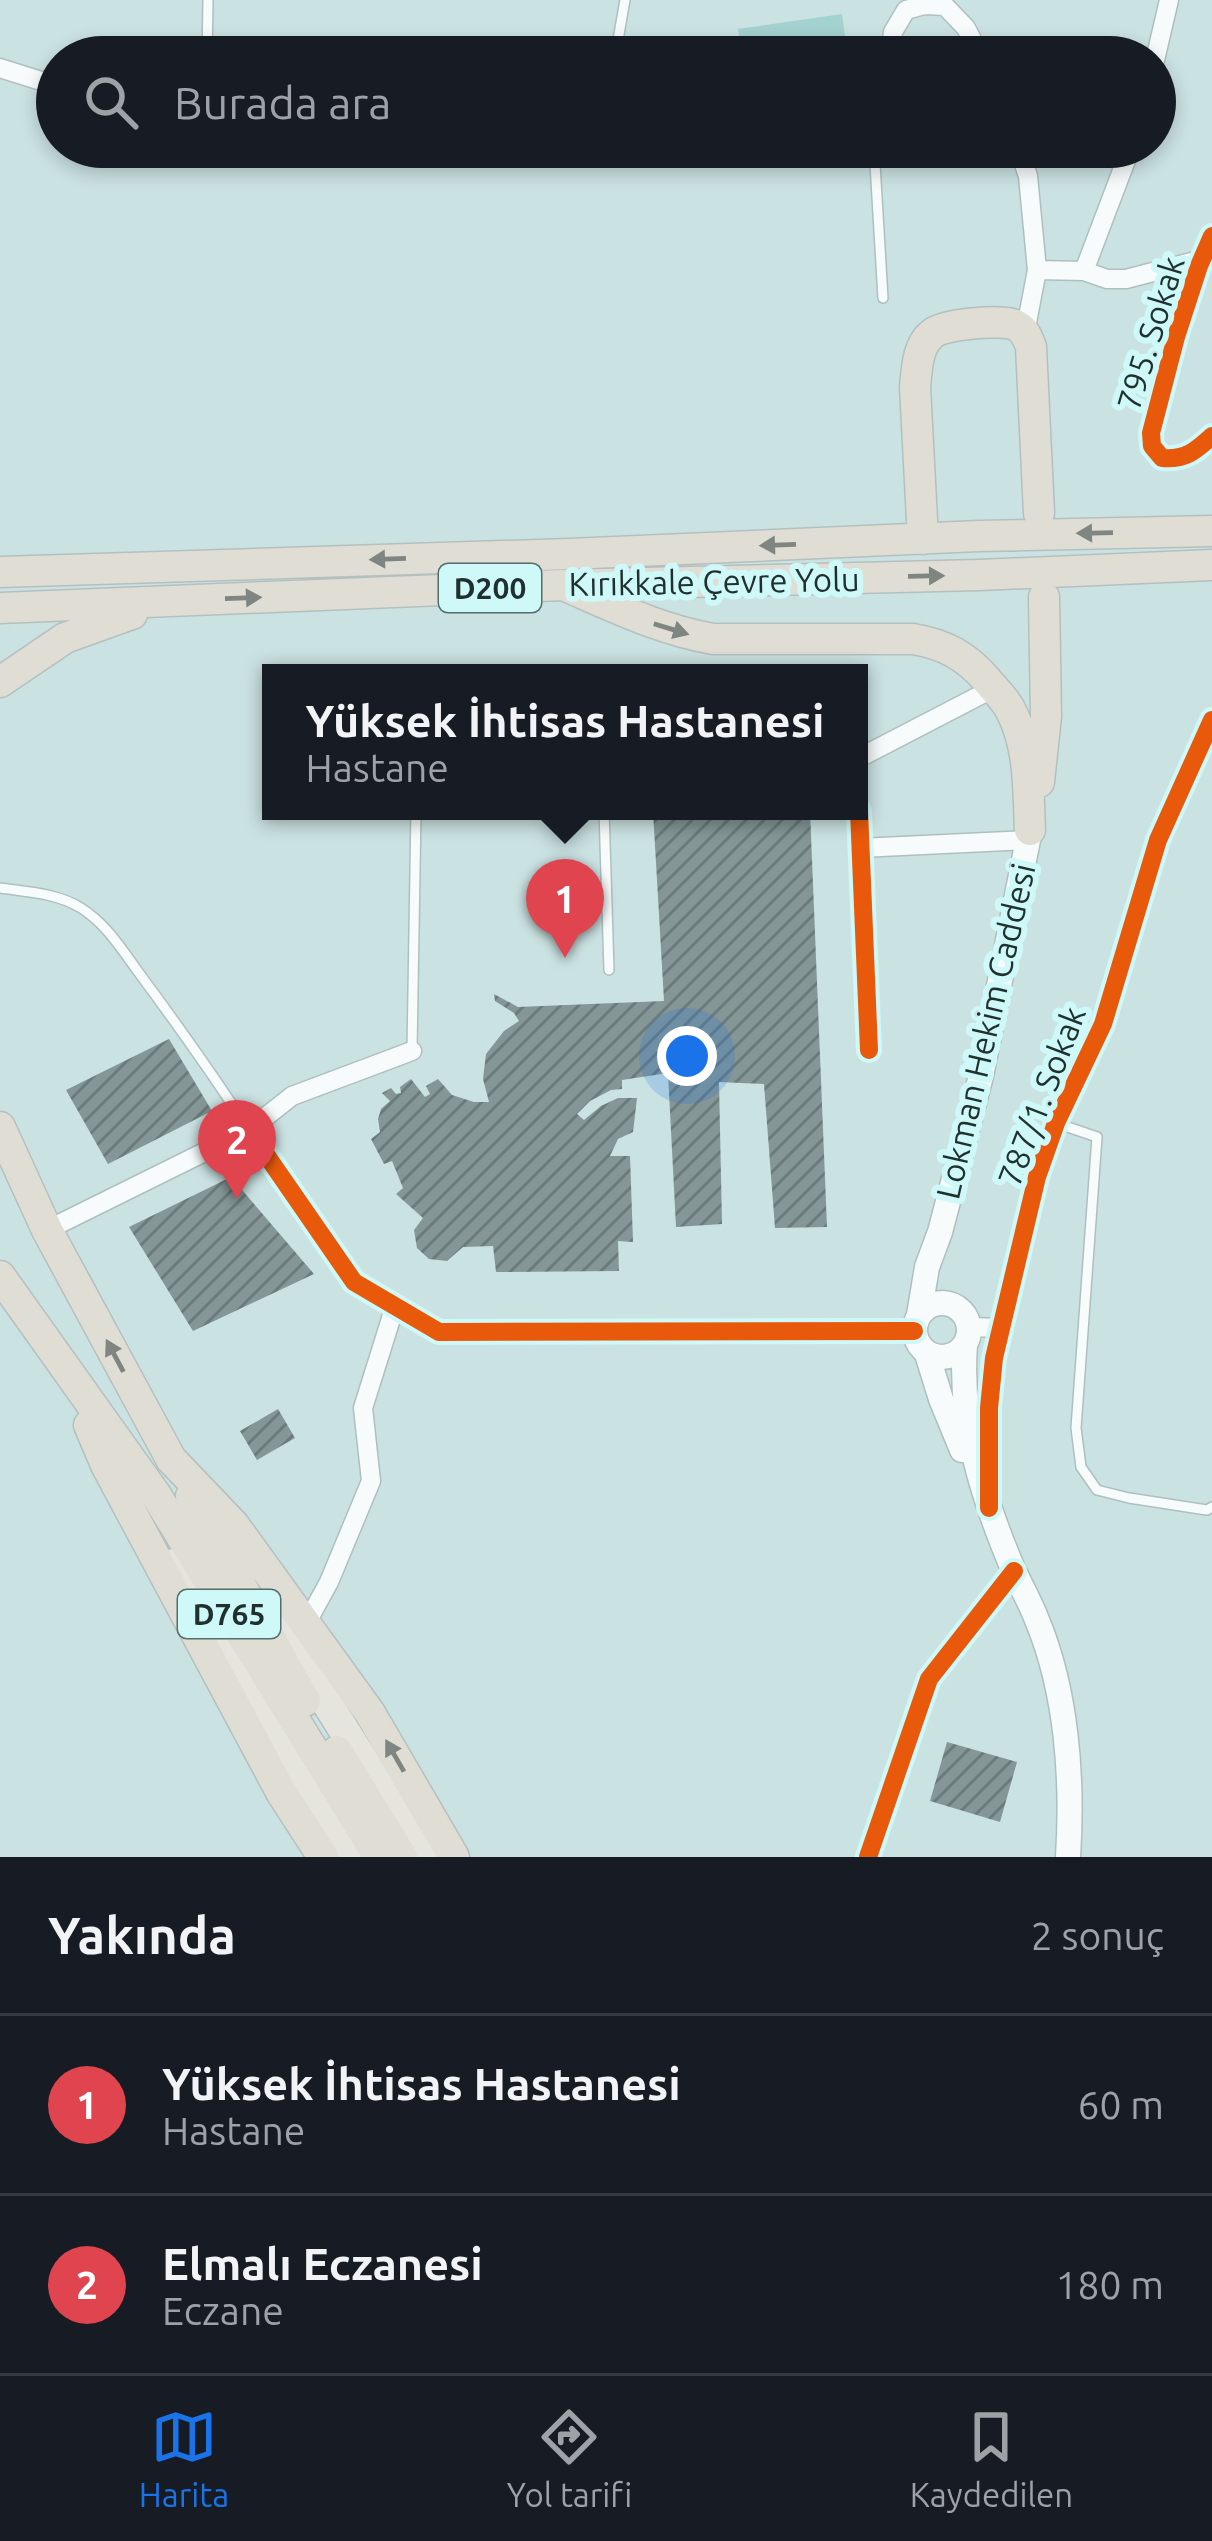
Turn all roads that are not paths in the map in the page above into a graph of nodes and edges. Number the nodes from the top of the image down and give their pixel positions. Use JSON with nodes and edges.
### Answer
{"nodes":[{"id":1,"x":208,"y":0,"type":"edge"},
{"id":2,"x":625,"y":0,"type":"edge"},
{"id":3,"x":1169,"y":0,"type":"edge"},
{"id":4,"x":207,"y":36,"type":"edge"},
{"id":5,"x":619,"y":36,"type":"edge"},
{"id":6,"x":893,"y":36,"type":"edge"},
{"id":7,"x":970,"y":36,"type":"edge"},
{"id":8,"x":1161,"y":36,"type":"edge"},
{"id":9,"x":0,"y":68,"type":"edge"},
{"id":10,"x":36,"y":79,"type":"edge"},
{"id":11,"x":875,"y":168,"type":"edge"},
{"id":12,"x":1025,"y":168,"type":"edge"},
{"id":13,"x":1123,"y":168,"type":"edge"},
{"id":14,"x":1212,"y":236,"type":"edge"},
{"id":15,"x":1203,"y":259,"type":"junction"},
{"id":16,"x":1037,"y":270,"type":"junction"},
{"id":17,"x":1084,"y":271,"type":"junction"},
{"id":18,"x":883,"y":298,"type":"dead end"},
{"id":19,"x":1025,"y":333,"type":"junction"},
{"id":20,"x":1212,"y":436,"type":"edge"},
{"id":21,"x":1039,"y":513,"type":"dead end"},
{"id":22,"x":1212,"y":530,"type":"edge"},
{"id":23,"x":923,"y":538,"type":"junction"},
{"id":24,"x":1212,"y":566,"type":"edge"},
{"id":25,"x":0,"y":572,"type":"edge"},
{"id":26,"x":562,"y":585,"type":"junction"},
{"id":27,"x":1044,"y":597,"type":"dead end"},
{"id":28,"x":173,"y":601,"type":"junction"},
{"id":29,"x":0,"y":608,"type":"edge"},
{"id":30,"x":1045,"y":657,"type":"junction"},
{"id":31,"x":0,"y":682,"type":"edge"},
{"id":32,"x":994,"y":688,"type":"junction"},
{"id":33,"x":1212,"y":720,"type":"edge"},
{"id":34,"x":868,"y":753,"type":"edge"},
{"id":35,"x":416,"y":820,"type":"edge"},
{"id":36,"x":604,"y":820,"type":"edge"},
{"id":37,"x":859,"y":820,"type":"edge"},
{"id":38,"x":1029,"y":835,"type":"junction"},
{"id":39,"x":860,"y":848,"type":"junction"},
{"id":40,"x":0,"y":888,"type":"edge"},
{"id":41,"x":609,"y":970,"type":"dead end"},
{"id":42,"x":868,"y":1050,"type":"dead end"},
{"id":43,"x":412,"y":1051,"type":"joint"},
{"id":44,"x":1056,"y":1123,"type":"junction"},
{"id":45,"x":0,"y":1126,"type":"edge"},
{"id":46,"x":249,"y":1130,"type":"junction"},
{"id":47,"x":0,"y":1152,"type":"edge"},
{"id":48,"x":46,"y":1230,"type":"junction"},
{"id":49,"x":940,"y":1232,"type":"junction"},
{"id":50,"x":0,"y":1254,"type":"edge"},
{"id":51,"x":0,"y":1276,"type":"edge"},
{"id":52,"x":950,"y":1304,"type":"junction"},
{"id":53,"x":395,"y":1306,"type":"junction"},
{"id":54,"x":917,"y":1323,"type":"junction"},
{"id":55,"x":1001,"y":1328,"type":"junction"},
{"id":56,"x":967,"y":1336,"type":"junction"},
{"id":57,"x":927,"y":1354,"type":"junction"},
{"id":58,"x":69,"y":1377,"type":"junction"},
{"id":59,"x":171,"y":1459,"type":"junction"},
{"id":60,"x":106,"y":1465,"type":"junction"},
{"id":61,"x":985,"y":1496,"type":"junction"},
{"id":62,"x":1212,"y":1507,"type":"edge"},
{"id":63,"x":1014,"y":1571,"type":"junction"},
{"id":64,"x":306,"y":1624,"type":"junction"},
{"id":65,"x":424,"y":1856,"type":"edge"},
{"id":66,"x":323,"y":1857,"type":"edge"},
{"id":67,"x":351,"y":1857,"type":"edge"},
{"id":68,"x":379,"y":1857,"type":"edge"},
{"id":69,"x":402,"y":1857,"type":"edge"},
{"id":70,"x":454,"y":1857,"type":"edge"},
{"id":71,"x":868,"y":1857,"type":"edge"},
{"id":72,"x":1068,"y":1857,"type":"edge"}],
"edges":[{"from":1,"to":4,"type":"lane"},
{"from":2,"to":5,"type":"lane"},
{"from":3,"to":8,"type":"street"},
{"from":6,"to":7,"type":"street"},
{"from":9,"to":10,"type":"street"},
{"from":11,"to":18,"type":"lane"},
{"from":12,"to":16,"type":"street"},
{"from":13,"to":17,"type":"street"},
{"from":14,"to":15,"type":"street","name":"795. Sokak"},
{"from":15,"to":17,"type":"street"},
{"from":15,"to":20,"type":"street","name":"795. Sokak"},
{"from":16,"to":17,"type":"street"},
{"from":16,"to":19,"type":"street"},
{"from":19,"to":21,"type":"highway"},
{"from":19,"to":23,"type":"highway"},
{"from":22,"to":23,"type":"highway","name":"Kırıkkale Çevre Yolu","number":"D200","one_way":true},
{"from":23,"to":25,"type":"highway","name":"Kırıkkale Çevre Yolu","number":"D200","one_way":true},
{"from":26,"to":24,"type":"highway","name":"Kırıkkale Çevre Yolu","number":"D200","one_way":true},
{"from":28,"to":26,"type":"highway","name":"Kırıkkale Çevre Yolu","number":"D200","one_way":true},
{"from":26,"to":32,"type":"highway","one_way":true},
{"from":27,"to":30,"type":"highway"},
{"from":28,"to":29,"type":"highway","name":"Kırıkkale Çevre Yolu","number":"D200"},
{"from":28,"to":31,"type":"highway"},
{"from":30,"to":32,"type":"highway"},
{"from":30,"to":38,"type":"highway"},
{"from":32,"to":34,"type":"street"},
{"from":32,"to":38,"type":"highway"},
{"from":33,"to":44,"type":"street","name":"787/1. Sokak"},
{"from":35,"to":43,"type":"lane"},
{"from":36,"to":41,"type":"lane"},
{"from":37,"to":39,"type":"street"},
{"from":38,"to":39,"type":"street"},
{"from":38,"to":49,"type":"street","name":"Lokman Hekim Caddesi"},
{"from":39,"to":42,"type":"street"},
{"from":40,"to":46,"type":"lane"},
{"from":43,"to":46,"type":"street"},
{"from":44,"to":55,"type":"street","name":"787/1. Sokak"},
{"from":44,"to":62,"type":"lane"},
{"from":45,"to":48,"type":"highway"},
{"from":46,"to":48,"type":"street"},
{"from":46,"to":53,"type":"street"},
{"from":47,"to":48,"type":"highway"},
{"from":59,"to":48,"type":"highway","one_way":true},
{"from":49,"to":52,"type":"street"},
{"from":49,"to":54,"type":"street","name":"Lokman Hekim Caddesi"},
{"from":50,"to":58,"type":"highway"},
{"from":51,"to":58,"type":"highway","number":"D765"},
{"from":52,"to":54,"type":"street"},
{"from":52,"to":56,"type":"street"},
{"from":53,"to":54,"type":"street"},
{"from":53,"to":64,"type":"street"},
{"from":54,"to":57,"type":"street"},
{"from":55,"to":56,"type":"street"},
{"from":55,"to":61,"type":"street","name":"787/1. Sokak"},
{"from":56,"to":57,"type":"street"},
{"from":56,"to":61,"type":"street"},
{"from":57,"to":61,"type":"street"},
{"from":58,"to":60,"type":"highway"},
{"from":58,"to":68,"type":"highway","number":"D765"},
{"from":59,"to":64,"type":"highway"},
{"from":59,"to":65,"type":"main road"},
{"from":59,"to":69,"type":"highway","number":"D765"},
{"from":60,"to":66,"type":"highway"},
{"from":60,"to":67,"type":"main road"},
{"from":61,"to":63,"type":"street"},
{"from":63,"to":71,"type":"street"},
{"from":63,"to":72,"type":"street"},
{"from":70,"to":64,"type":"highway","one_way":true}]}
